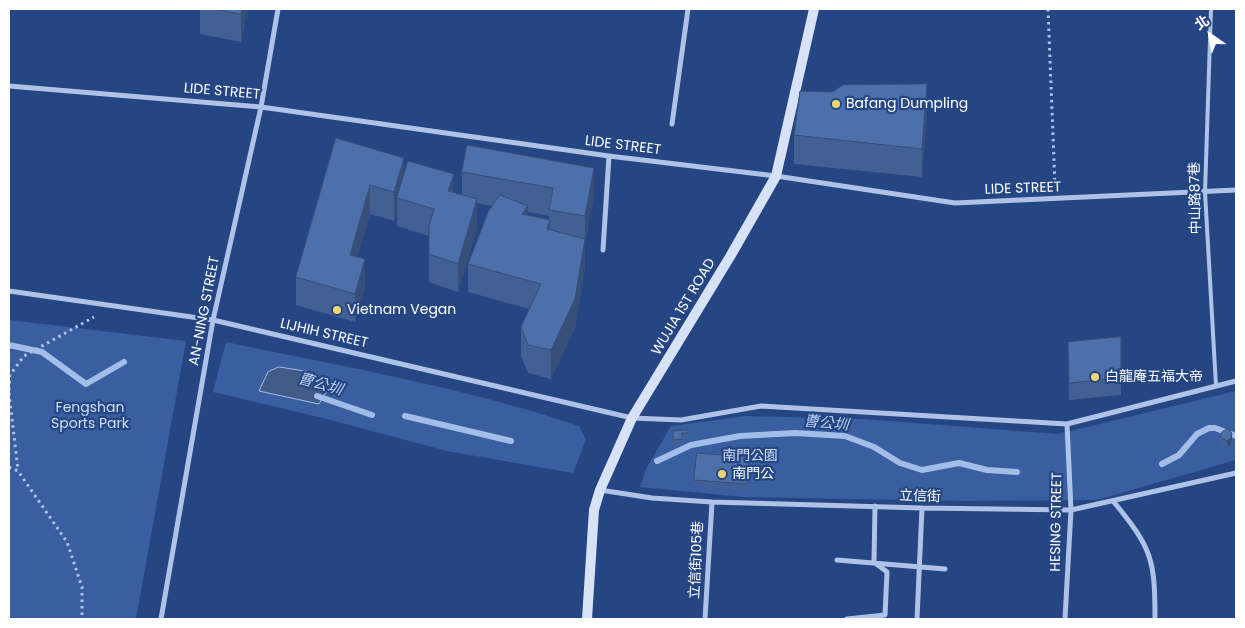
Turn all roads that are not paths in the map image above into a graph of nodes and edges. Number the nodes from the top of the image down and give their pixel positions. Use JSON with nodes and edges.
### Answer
{"nodes":[{"id":1,"x":278,"y":9,"type":"edge"},
{"id":2,"x":688,"y":9,"type":"edge"},
{"id":3,"x":814,"y":9,"type":"edge"},
{"id":4,"x":1211,"y":9,"type":"edge"},
{"id":5,"x":9,"y":86,"type":"edge"},
{"id":6,"x":261,"y":107,"type":"junction"},
{"id":7,"x":672,"y":124,"type":"dead end"},
{"id":8,"x":609,"y":156,"type":"junction"},
{"id":9,"x":776,"y":176,"type":"junction"},
{"id":10,"x":1236,"y":190,"type":"edge"},
{"id":11,"x":1205,"y":192,"type":"junction"},
{"id":12,"x":603,"y":250,"type":"dead end"},
{"id":13,"x":9,"y":290,"type":"edge"},
{"id":14,"x":213,"y":320,"type":"junction"},
{"id":15,"x":1236,"y":381,"type":"edge"},
{"id":16,"x":1216,"y":386,"type":"junction"},
{"id":17,"x":632,"y":418,"type":"junction"},
{"id":18,"x":1067,"y":424,"type":"junction"},
{"id":19,"x":1236,"y":473,"type":"edge"},
{"id":20,"x":600,"y":490,"type":"junction"},
{"id":21,"x":712,"y":502,"type":"junction"},
{"id":22,"x":1113,"y":502,"type":"junction"},
{"id":23,"x":875,"y":506,"type":"junction"},
{"id":24,"x":922,"y":508,"type":"junction"},
{"id":25,"x":1071,"y":510,"type":"junction"},
{"id":26,"x":837,"y":560,"type":"dead end"},
{"id":27,"x":874,"y":562,"type":"junction"},
{"id":28,"x":920,"y":568,"type":"junction"},
{"id":29,"x":944,"y":569,"type":"dead end"},
{"id":30,"x":161,"y":619,"type":"edge"},
{"id":31,"x":587,"y":619,"type":"edge"},
{"id":32,"x":705,"y":619,"type":"edge"},
{"id":33,"x":847,"y":619,"type":"edge"},
{"id":34,"x":917,"y":619,"type":"edge"},
{"id":35,"x":1065,"y":619,"type":"edge"},
{"id":36,"x":1155,"y":619,"type":"edge"}],
"edges":[{"from":1,"to":6,"type":"street","name":"AN-NING STREET"},
{"from":2,"to":7,"type":"street"},
{"from":3,"to":9,"type":"main road","name":"WUJIA 1ST ROAD"},
{"from":4,"to":11,"type":"lane","name":"中山路87巷"},
{"from":5,"to":6,"type":"street","name":"LIDE STREET"},
{"from":6,"to":8,"type":"street","name":"LIDE STREET"},
{"from":6,"to":14,"type":"street","name":"AN-NING STREET"},
{"from":8,"to":9,"type":"street","name":"LIDE STREET"},
{"from":8,"to":12,"type":"street"},
{"from":9,"to":11,"type":"street","name":"LIDE STREET"},
{"from":9,"to":17,"type":"main road","name":"WUJIA 1ST ROAD"},
{"from":10,"to":11,"type":"street","name":"LIDE STREET"},
{"from":11,"to":16,"type":"lane","name":"中山路87巷"},
{"from":13,"to":14,"type":"street","name":"LIJHIH STREET"},
{"from":14,"to":17,"type":"street","name":"LIJHIH STREET"},
{"from":14,"to":30,"type":"street","name":"AN-NING STREET"},
{"from":15,"to":16,"type":"street"},
{"from":16,"to":18,"type":"street"},
{"from":17,"to":18,"type":"street"},
{"from":17,"to":20,"type":"main road","name":"WUJIA 1ST ROAD"},
{"from":18,"to":25,"type":"street","name":"HESING STREET"},
{"from":19,"to":22,"type":"street","name":"立信街"},
{"from":20,"to":21,"type":"street","name":"立信街"},
{"from":20,"to":31,"type":"main road","name":"WUJIA 1ST ROAD"},
{"from":21,"to":23,"type":"street","name":"立信街"},
{"from":21,"to":32,"type":"street","name":"立信街105巷"},
{"from":22,"to":25,"type":"street","name":"立信街"},
{"from":22,"to":36,"type":"street"},
{"from":23,"to":24,"type":"street","name":"立信街"},
{"from":23,"to":27,"type":"street"},
{"from":24,"to":25,"type":"street","name":"立信街"},
{"from":24,"to":28,"type":"street"},
{"from":25,"to":35,"type":"street","name":"HESING STREET"},
{"from":26,"to":27,"type":"street"},
{"from":27,"to":28,"type":"street"},
{"from":27,"to":33,"type":"street"},
{"from":28,"to":29,"type":"street"},
{"from":28,"to":34,"type":"street"}]}
